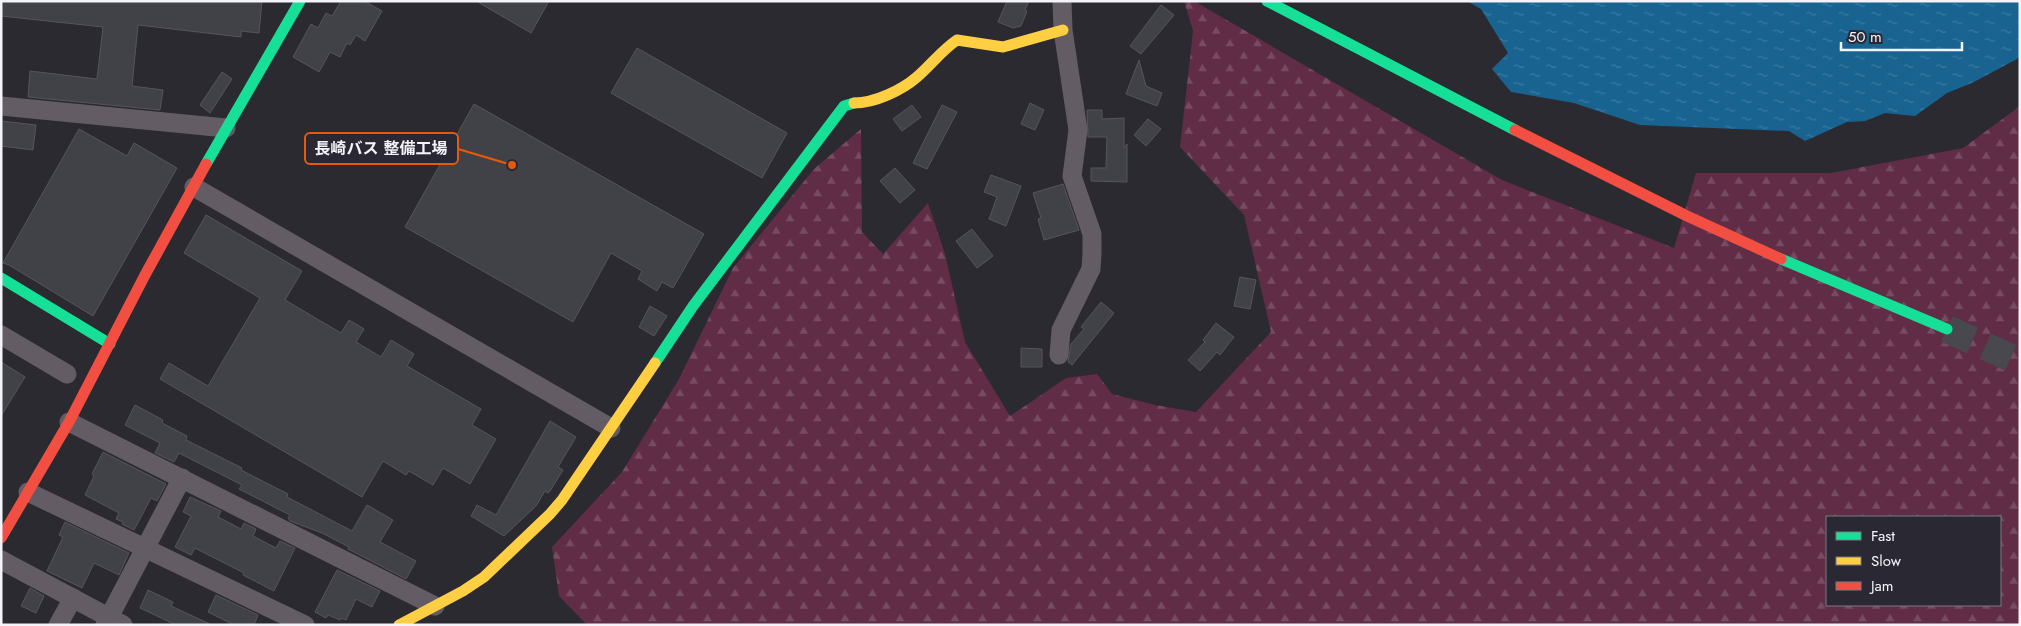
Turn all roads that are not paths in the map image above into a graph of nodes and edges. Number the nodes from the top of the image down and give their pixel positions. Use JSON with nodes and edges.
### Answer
{"nodes":[{"id":1,"x":300,"y":1,"type":"edge"},
{"id":2,"x":1062,"y":1,"type":"edge"},
{"id":3,"x":1267,"y":1,"type":"edge"},
{"id":4,"x":1063,"y":30,"type":"junction"},
{"id":5,"x":1,"y":106,"type":"edge"},
{"id":6,"x":226,"y":128,"type":"junction"},
{"id":7,"x":194,"y":187,"type":"junction"},
{"id":8,"x":1,"y":278,"type":"edge"},
{"id":9,"x":1947,"y":329,"type":"tunnel mouth"},
{"id":10,"x":1,"y":335,"type":"edge"},
{"id":11,"x":110,"y":344,"type":"junction"},
{"id":12,"x":1059,"y":354,"type":"dead end"},
{"id":13,"x":67,"y":374,"type":"dead end"},
{"id":14,"x":69,"y":422,"type":"junction"},
{"id":15,"x":611,"y":428,"type":"junction"},
{"id":16,"x":182,"y":478,"type":"junction"},
{"id":17,"x":28,"y":492,"type":"junction"},
{"id":18,"x":1,"y":538,"type":"edge"},
{"id":19,"x":146,"y":548,"type":"junction"},
{"id":20,"x":1,"y":560,"type":"edge"},
{"id":21,"x":73,"y":598,"type":"junction"},
{"id":22,"x":435,"y":606,"type":"junction"},
{"id":23,"x":112,"y":622,"type":"edge"},
{"id":24,"x":58,"y":625,"type":"edge"},
{"id":25,"x":306,"y":625,"type":"edge"},
{"id":26,"x":399,"y":625,"type":"edge"}],
"edges":[{"from":1,"to":6,"type":"street"},
{"from":2,"to":4,"type":"street"},
{"from":3,"to":9,"type":"street"},
{"from":4,"to":12,"type":"street"},
{"from":4,"to":15,"type":"street"},
{"from":5,"to":6,"type":"street"},
{"from":6,"to":7,"type":"street"},
{"from":7,"to":11,"type":"street"},
{"from":7,"to":15,"type":"street"},
{"from":8,"to":11,"type":"street"},
{"from":10,"to":13,"type":"street"},
{"from":11,"to":14,"type":"street"},
{"from":14,"to":16,"type":"street"},
{"from":14,"to":17,"type":"street"},
{"from":15,"to":22,"type":"street"},
{"from":16,"to":19,"type":"street"},
{"from":16,"to":22,"type":"street"},
{"from":17,"to":18,"type":"street"},
{"from":17,"to":19,"type":"street"},
{"from":19,"to":23,"type":"street"},
{"from":19,"to":25,"type":"street"},
{"from":20,"to":21,"type":"street"},
{"from":21,"to":23,"type":"street"},
{"from":21,"to":24,"type":"street"},
{"from":22,"to":26,"type":"street"}]}
